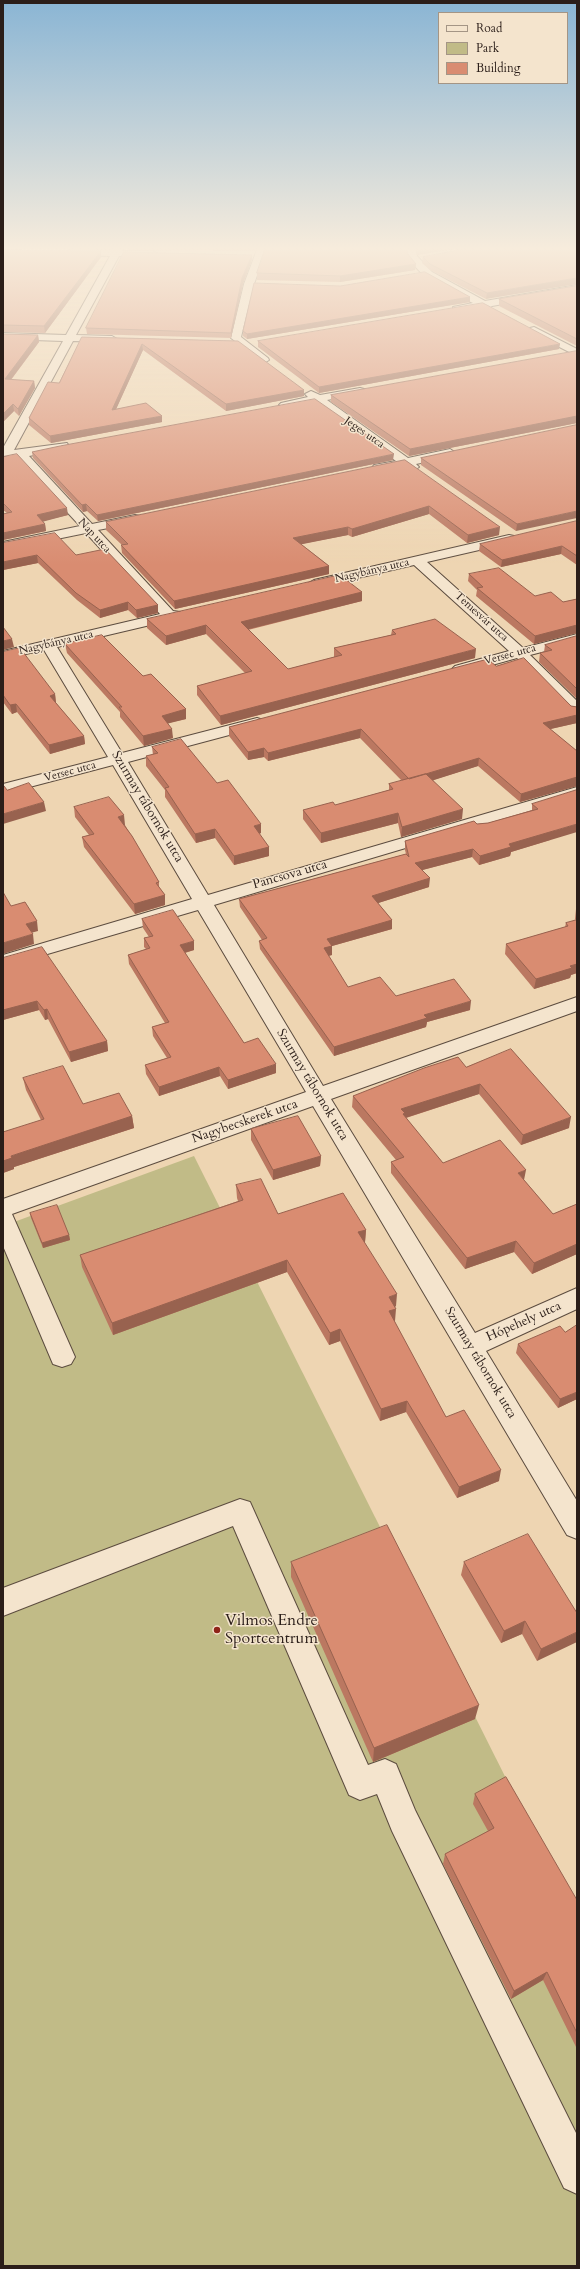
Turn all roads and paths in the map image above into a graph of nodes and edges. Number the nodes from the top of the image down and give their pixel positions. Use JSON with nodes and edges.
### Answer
{"nodes":[{"id":1,"x":63,"y":353,"type":"edge"},
{"id":2,"x":254,"y":353,"type":"edge"},
{"id":3,"x":568,"y":353,"type":"edge"},
{"id":4,"x":559,"y":354,"type":"edge"},
{"id":5,"x":274,"y":367,"type":"edge"},
{"id":6,"x":298,"y":386,"type":"edge"},
{"id":7,"x":372,"y":389,"type":"edge"},
{"id":8,"x":317,"y":399,"type":"junction"},
{"id":9,"x":270,"y":408,"type":"edge"},
{"id":10,"x":74,"y":444,"type":"edge"},
{"id":11,"x":460,"y":451,"type":"edge"},
{"id":12,"x":10,"y":452,"type":"edge"},
{"id":13,"x":405,"y":462,"type":"junction"},
{"id":14,"x":367,"y":470,"type":"edge"},
{"id":15,"x":425,"y":475,"type":"edge"},
{"id":16,"x":149,"y":516,"type":"edge"},
{"id":17,"x":87,"y":529,"type":"junction"},
{"id":18,"x":501,"y":529,"type":"dead end"},
{"id":19,"x":3,"y":546,"type":"edge"},
{"id":20,"x":417,"y":560,"type":"junction"},
{"id":21,"x":301,"y":587,"type":"edge"},
{"id":22,"x":185,"y":613,"type":"edge"},
{"id":23,"x":170,"y":616,"type":"junction"},
{"id":24,"x":577,"y":638,"type":"edge"},
{"id":25,"x":48,"y":645,"type":"junction"},
{"id":26,"x":520,"y":653,"type":"junction"},
{"id":27,"x":3,"y":655,"type":"edge"},
{"id":28,"x":443,"y":673,"type":"edge"},
{"id":29,"x":577,"y":710,"type":"edge"},
{"id":30,"x":274,"y":718,"type":"edge"},
{"id":31,"x":119,"y":759,"type":"junction"},
{"id":32,"x":3,"y":789,"type":"edge"},
{"id":33,"x":577,"y":792,"type":"edge"},
{"id":34,"x":203,"y":901,"type":"junction"},
{"id":35,"x":3,"y":961,"type":"edge"},
{"id":36,"x":577,"y":1004,"type":"edge"},
{"id":37,"x":318,"y":1096,"type":"junction"},
{"id":38,"x":3,"y":1208,"type":"edge"},
{"id":39,"x":3,"y":1218,"type":"edge"},
{"id":40,"x":577,"y":1298,"type":"edge"},
{"id":41,"x":471,"y":1346,"type":"junction"},
{"id":42,"x":62,"y":1357,"type":"dead end"},
{"id":43,"x":577,"y":1526,"type":"edge"},
{"id":44,"x":3,"y":1602,"type":"edge"},
{"id":45,"x":577,"y":2175,"type":"edge"}],
"edges":[{"from":1,"to":12,"type":"street"},
{"from":2,"to":5,"type":"street"},
{"from":3,"to":4,"type":"street"},
{"from":6,"to":8,"type":"street","name":"Jeges utca"},
{"from":7,"to":8,"type":"street"},
{"from":8,"to":9,"type":"street"},
{"from":8,"to":13,"type":"street","name":"Jeges utca"},
{"from":10,"to":12,"type":"street"},
{"from":11,"to":13,"type":"street"},
{"from":12,"to":17,"type":"street","name":"Nap utca"},
{"from":13,"to":14,"type":"street"},
{"from":13,"to":15,"type":"street","name":"Jeges utca"},
{"from":16,"to":17,"type":"street"},
{"from":17,"to":19,"type":"street"},
{"from":17,"to":23,"type":"street","name":"Nap utca"},
{"from":18,"to":20,"type":"street","name":"Nagybánya utca"},
{"from":20,"to":21,"type":"street","name":"Nagybánya utca"},
{"from":20,"to":26,"type":"street","name":"Temesvár utca"},
{"from":22,"to":23,"type":"street","name":"Nagybánya utca"},
{"from":23,"to":25,"type":"street","name":"Nagybánya utca"},
{"from":24,"to":26,"type":"street","name":"Versec utca"},
{"from":25,"to":27,"type":"street","name":"Nagybánya utca"},
{"from":25,"to":31,"type":"street","name":"Szurmay tábornok utca"},
{"from":26,"to":28,"type":"street","name":"Versec utca"},
{"from":26,"to":29,"type":"street","name":"Temesvár utca"},
{"from":30,"to":31,"type":"street","name":"Versec utca"},
{"from":31,"to":32,"type":"street","name":"Versec utca"},
{"from":31,"to":34,"type":"street","name":"Szurmay tábornok utca"},
{"from":33,"to":34,"type":"street","name":"Pancsova utca"},
{"from":34,"to":35,"type":"street","name":"Pancsova utca"},
{"from":34,"to":37,"type":"street","name":"Szurmay tábornok utca"},
{"from":36,"to":37,"type":"street","name":"Nagybecskerek utca"},
{"from":37,"to":38,"type":"street","name":"Nagybecskerek utca"},
{"from":37,"to":41,"type":"street","name":"Szurmay tábornok utca"},
{"from":39,"to":42,"type":"street"},
{"from":40,"to":41,"type":"street","name":"Hópehely utca"},
{"from":41,"to":43,"type":"street","name":"Szurmay tábornok utca"},
{"from":44,"to":45,"type":"street"}]}
